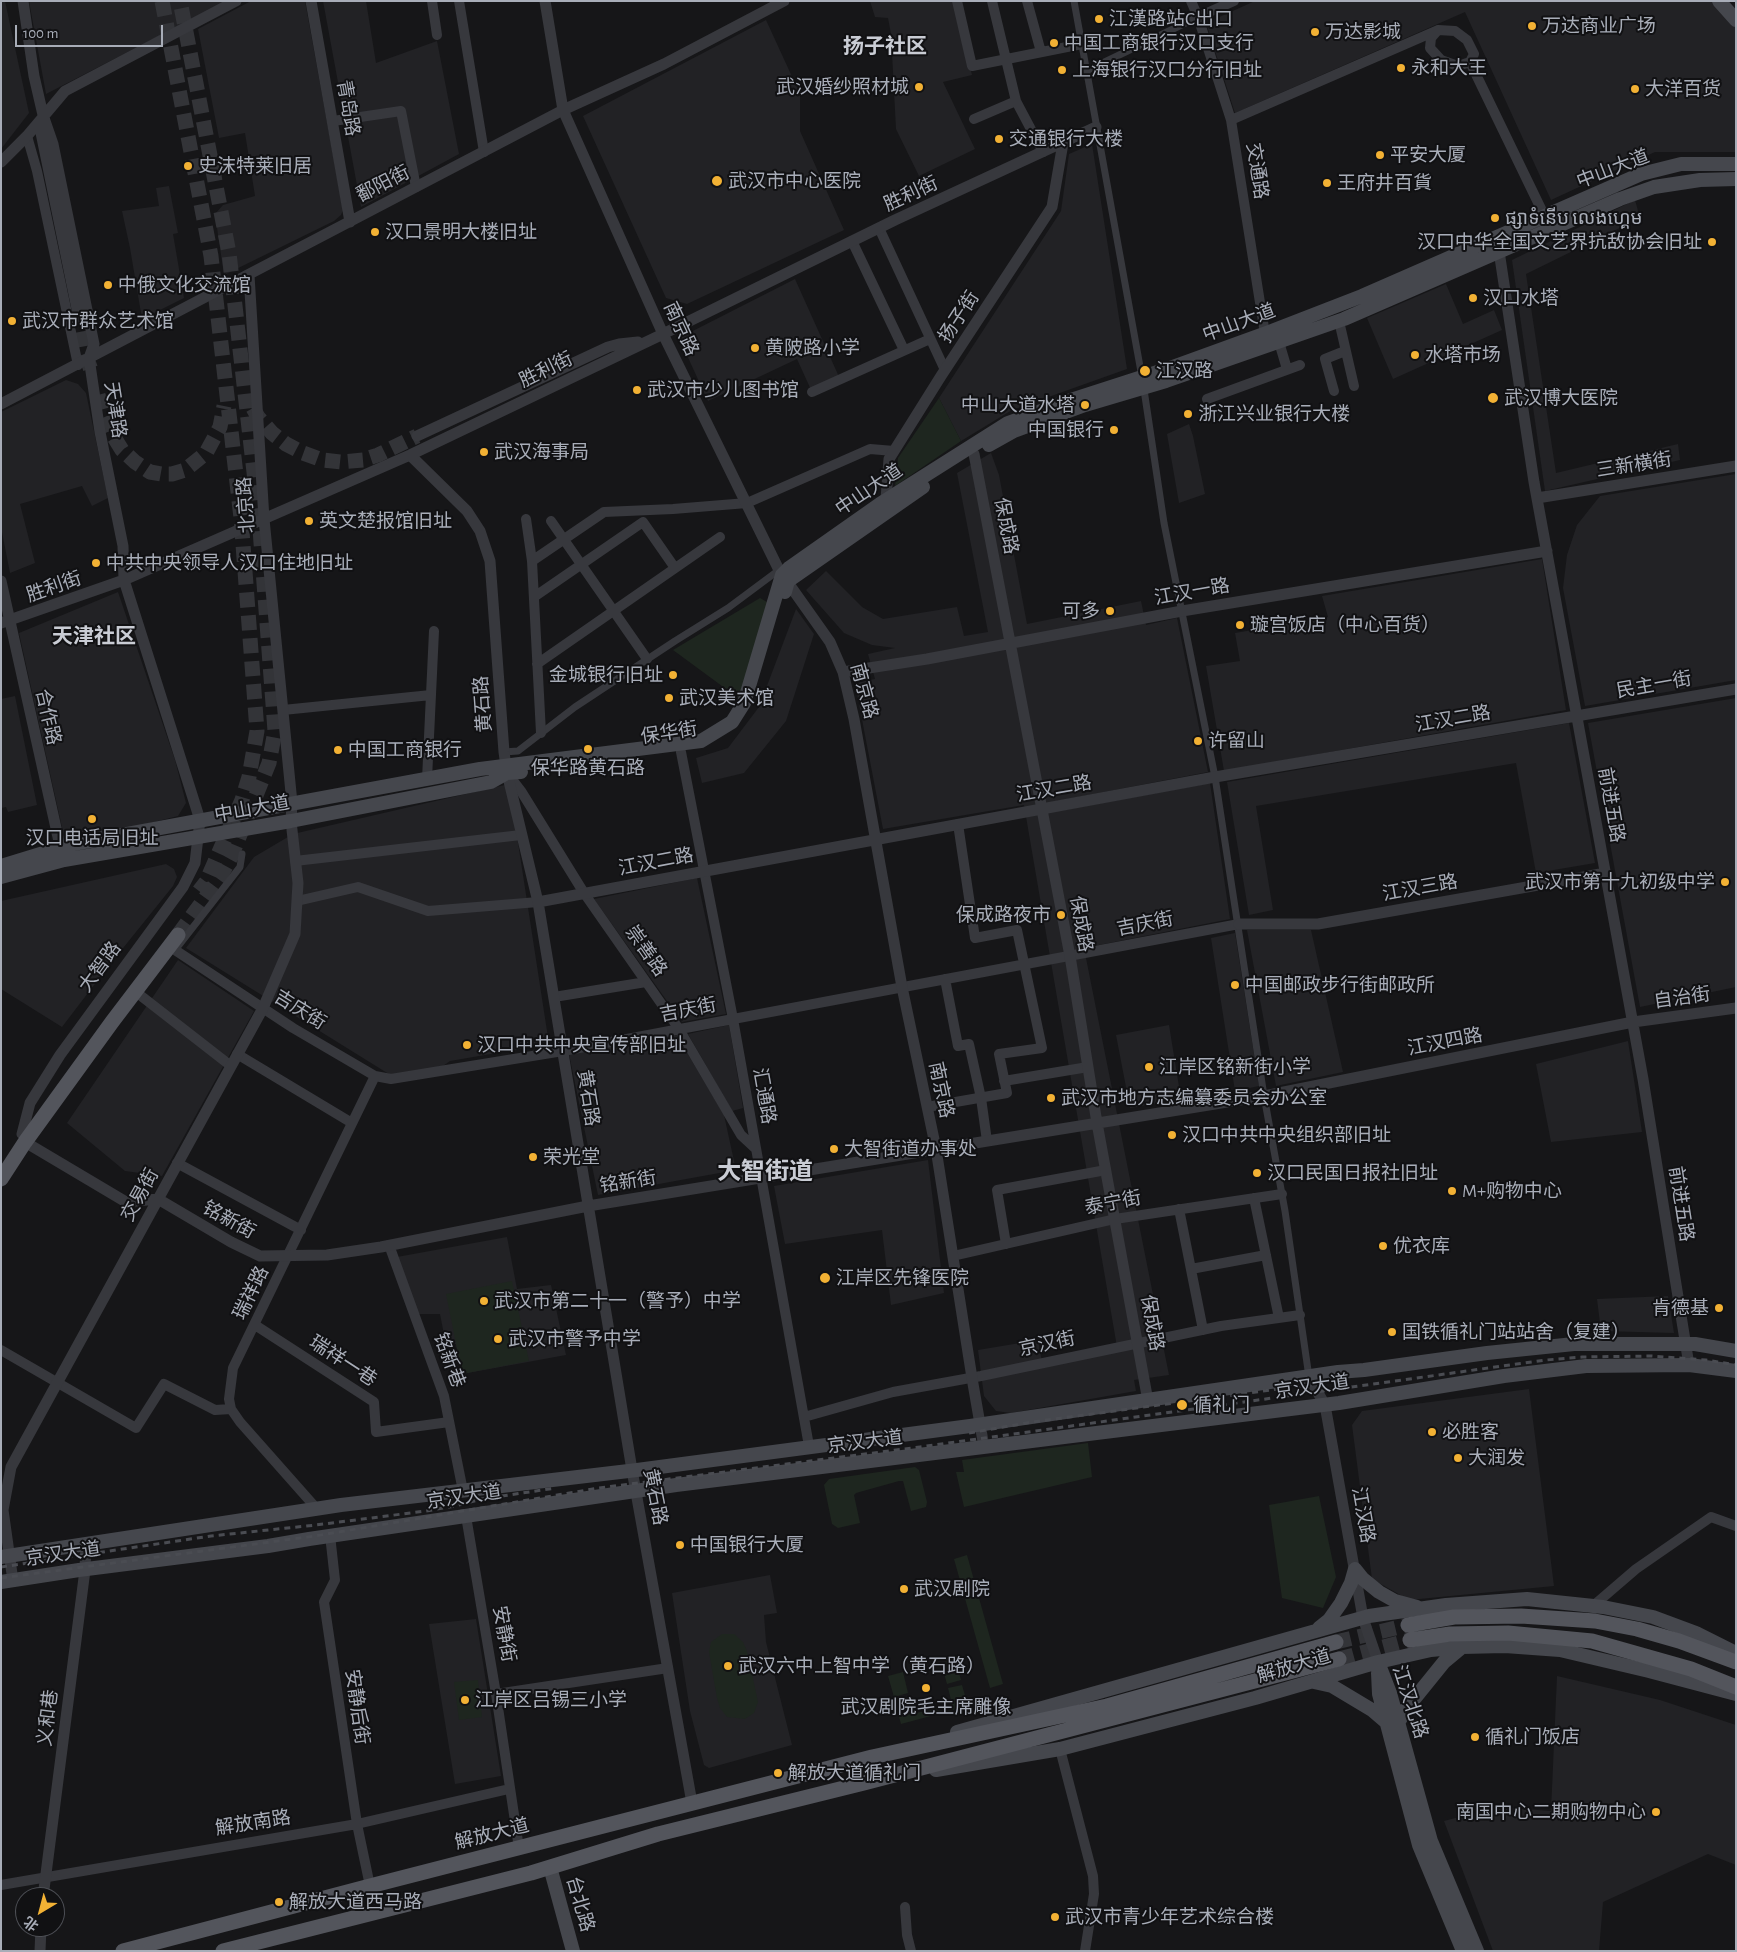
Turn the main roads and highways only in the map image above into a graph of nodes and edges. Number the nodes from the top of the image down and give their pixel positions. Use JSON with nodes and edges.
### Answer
{"nodes":[{"id":1,"x":1719,"y":1,"type":"edge"},
{"id":2,"x":1736,"y":20,"type":"edge"},
{"id":3,"x":1736,"y":164,"type":"edge"},
{"id":4,"x":1736,"y":179,"type":"edge"},
{"id":5,"x":1142,"y":383,"type":"junction"},
{"id":6,"x":891,"y":503,"type":"junction"},
{"id":7,"x":783,"y":575,"type":"junction"},
{"id":8,"x":506,"y":764,"type":"junction"},
{"id":9,"x":62,"y":854,"type":"junction"},
{"id":10,"x":1,"y":866,"type":"edge"},
{"id":11,"x":1,"y":877,"type":"edge"},
{"id":12,"x":27,"y":1136,"type":"junction"},
{"id":13,"x":1,"y":1161,"type":"edge"},
{"id":14,"x":1,"y":1179,"type":"edge"},
{"id":15,"x":1736,"y":1351,"type":"edge"},
{"id":16,"x":1736,"y":1371,"type":"edge"},
{"id":17,"x":6,"y":1557,"type":"edge"},
{"id":18,"x":7,"y":1582,"type":"edge"},
{"id":19,"x":1423,"y":1608,"type":"junction"},
{"id":20,"x":1312,"y":1633,"type":"junction"},
{"id":21,"x":1336,"y":1642,"type":"tunnel mouth"},
{"id":22,"x":1462,"y":1647,"type":"junction"},
{"id":23,"x":1735,"y":1652,"type":"edge"},
{"id":24,"x":1340,"y":1658,"type":"tunnel mouth"},
{"id":25,"x":1378,"y":1662,"type":"junction"},
{"id":26,"x":1310,"y":1681,"type":"junction"},
{"id":27,"x":1736,"y":1687,"type":"edge"},
{"id":28,"x":1736,"y":1694,"type":"edge"},
{"id":29,"x":1392,"y":1722,"type":"junction"},
{"id":30,"x":872,"y":1757,"type":"junction"},
{"id":31,"x":864,"y":1783,"type":"junction"},
{"id":32,"x":550,"y":1867,"type":"junction"},
{"id":33,"x":232,"y":1950,"type":"edge"},
{"id":34,"x":123,"y":1951,"type":"edge"},
{"id":35,"x":573,"y":1951,"type":"edge"},
{"id":36,"x":1463,"y":1951,"type":"edge"},
{"id":37,"x":1476,"y":1951,"type":"edge"}],
"edges":[{"from":1,"to":2,"type":"main road"},
{"from":3,"to":5,"type":"main road","name":"中山大道"},
{"from":4,"to":5,"type":"main road","name":"中山大道"},
{"from":5,"to":6,"type":"main road","name":"中山大道"},
{"from":5,"to":6,"type":"main road","name":"中山大道"},
{"from":6,"to":7,"type":"main road","name":"中山大道"},
{"from":7,"to":8,"type":"main road","name":"保华街"},
{"from":7,"to":8,"type":"main road","name":"保华街"},
{"from":8,"to":9,"type":"main road","name":"中山大道"},
{"from":8,"to":9,"type":"main road","name":"中山大道"},
{"from":9,"to":10,"type":"main road","name":"中山大道"},
{"from":9,"to":11,"type":"main road","name":"中山大道"},
{"from":12,"to":12,"type":"main road","name":"大智路"},
{"from":12,"to":13,"type":"main road","name":"大智路"},
{"from":12,"to":14,"type":"main road","name":"大智路"},
{"from":15,"to":17,"type":"main road","name":"京汉大道"},
{"from":16,"to":18,"type":"main road","name":"京汉大道"},
{"from":19,"to":20,"type":"main road","name":"解放大道"},
{"from":19,"to":20,"type":"main road"},
{"from":19,"to":23,"type":"main road","name":"解放大道"},
{"from":20,"to":30,"type":"main road","name":"解放大道"},
{"from":21,"to":30,"type":"main road","name":"解放大道"},
{"from":22,"to":25,"type":"main road","name":"解放大道"},
{"from":22,"to":28,"type":"main road","name":"解放大道"},
{"from":22,"to":29,"type":"main road"},
{"from":23,"to":27,"type":"main road","name":"解放大道"},
{"from":24,"to":31,"type":"main road","name":"解放大道"},
{"from":25,"to":26,"type":"main road","name":"解放大道"},
{"from":25,"to":29,"type":"main road","name":"江汉北路"},
{"from":26,"to":29,"type":"main road"},
{"from":26,"to":31,"type":"main road","name":"解放大道"},
{"from":29,"to":36,"type":"main road","name":"江汉北路"},
{"from":29,"to":37,"type":"main road","name":"江汉北路"},
{"from":30,"to":34,"type":"main road","name":"解放大道"},
{"from":31,"to":32,"type":"main road","name":"解放大道"},
{"from":32,"to":33,"type":"main road","name":"解放大道"},
{"from":32,"to":35,"type":"main road","name":"台北路"}]}
